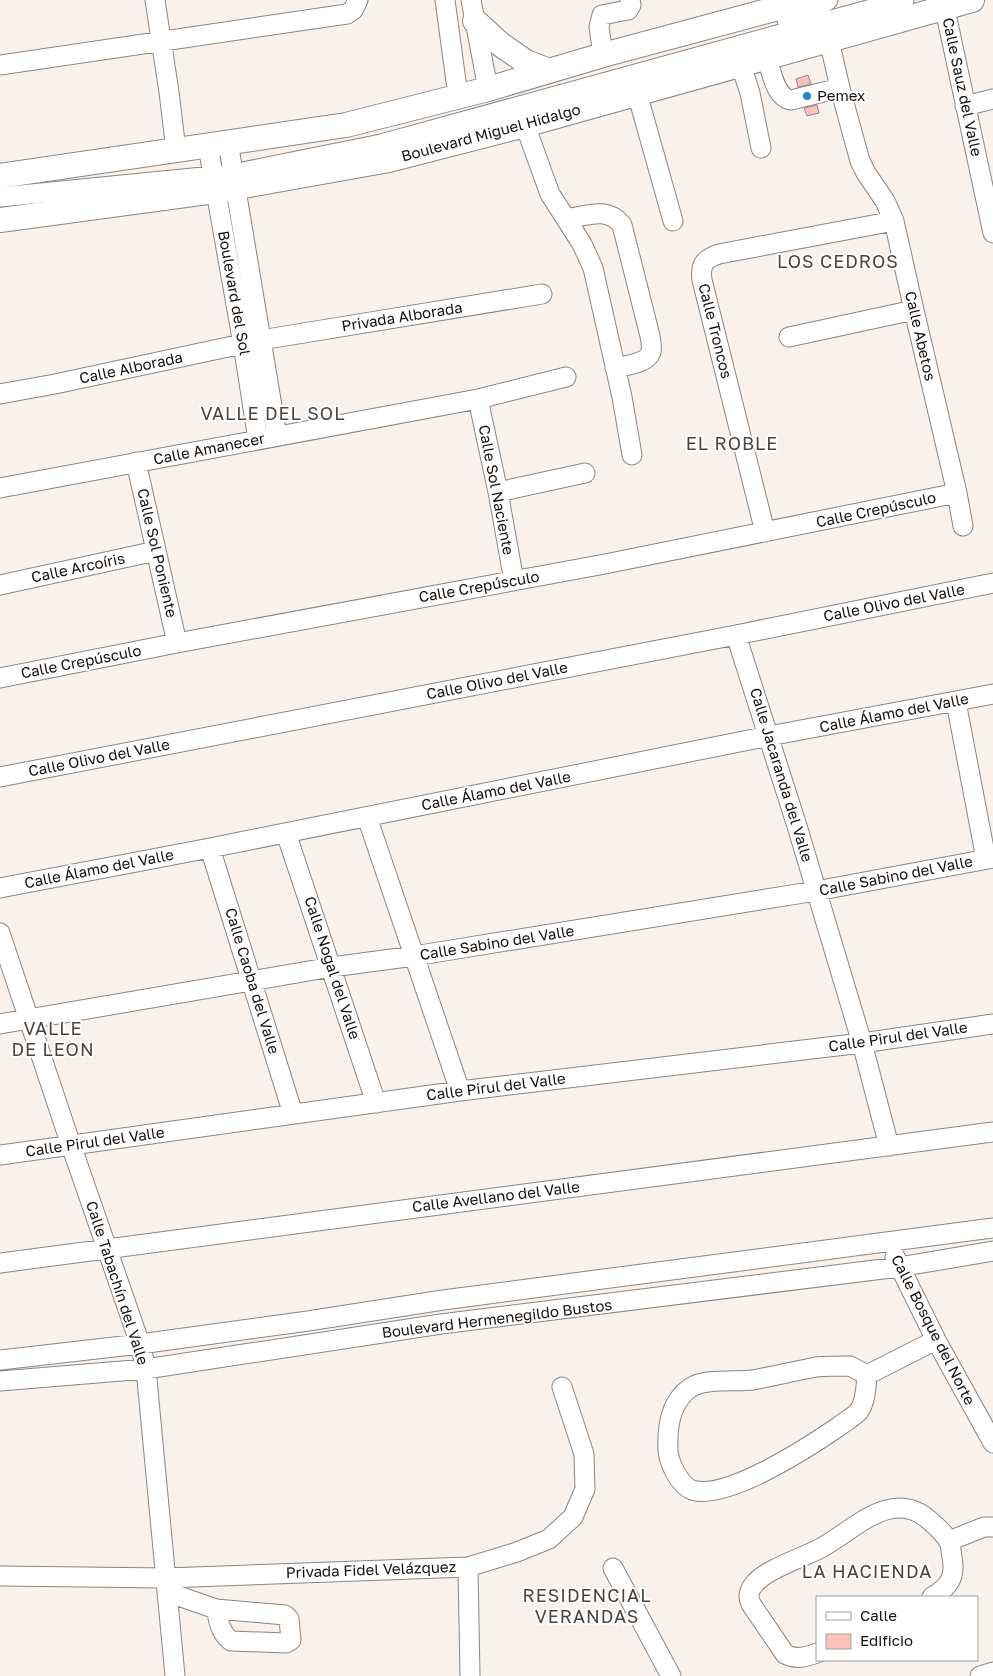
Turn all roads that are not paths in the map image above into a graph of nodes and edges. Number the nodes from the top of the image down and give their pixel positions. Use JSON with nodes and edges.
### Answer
{"nodes":[{"id":1,"x":155,"y":0,"type":"edge"},
{"id":2,"x":358,"y":0,"type":"edge"},
{"id":3,"x":445,"y":0,"type":"edge"},
{"id":4,"x":630,"y":0,"type":"edge"},
{"id":5,"x":808,"y":0,"type":"edge"},
{"id":6,"x":828,"y":0,"type":"edge"},
{"id":7,"x":904,"y":0,"type":"edge"},
{"id":8,"x":972,"y":0,"type":"edge"},
{"id":9,"x":944,"y":4,"type":"edge"},
{"id":10,"x":601,"y":7,"type":"edge"},
{"id":11,"x":473,"y":10,"type":"edge"},
{"id":12,"x":829,"y":40,"type":"junction"},
{"id":13,"x":161,"y":42,"type":"junction"},
{"id":14,"x":603,"y":55,"type":"junction"},
{"id":15,"x":767,"y":57,"type":"junction"},
{"id":16,"x":0,"y":65,"type":"edge"},
{"id":17,"x":741,"y":65,"type":"junction"},
{"id":18,"x":549,"y":71,"type":"junction"},
{"id":19,"x":840,"y":88,"type":"junction"},
{"id":20,"x":488,"y":89,"type":"junction"},
{"id":21,"x":637,"y":94,"type":"junction"},
{"id":22,"x":458,"y":96,"type":"junction"},
{"id":23,"x":993,"y":99,"type":"edge"},
{"id":24,"x":965,"y":106,"type":"junction"},
{"id":25,"x":407,"y":108,"type":"junction"},
{"id":26,"x":525,"y":124,"type":"junction"},
{"id":27,"x":215,"y":148,"type":"junction"},
{"id":28,"x":761,"y":148,"type":"dead end"},
{"id":29,"x":176,"y":150,"type":"junction"},
{"id":30,"x":0,"y":176,"type":"edge"},
{"id":31,"x":224,"y":182,"type":"junction"},
{"id":32,"x":0,"y":185,"type":"edge"},
{"id":33,"x":0,"y":198,"type":"edge"},
{"id":34,"x":989,"y":198,"type":"edge"},
{"id":35,"x":566,"y":219,"type":"junction"},
{"id":36,"x":0,"y":220,"type":"edge"},
{"id":37,"x":673,"y":220,"type":"dead end"},
{"id":38,"x":894,"y":220,"type":"junction"},
{"id":39,"x":993,"y":233,"type":"edge"},
{"id":40,"x":542,"y":294,"type":"dead end"},
{"id":41,"x":914,"y":310,"type":"junction"},
{"id":42,"x":790,"y":337,"type":"dead end"},
{"id":43,"x":252,"y":342,"type":"junction"},
{"id":44,"x":615,"y":368,"type":"junction"},
{"id":45,"x":566,"y":377,"type":"dead end"},
{"id":46,"x":0,"y":394,"type":"edge"},
{"id":47,"x":478,"y":399,"type":"junction"},
{"id":48,"x":278,"y":436,"type":"junction"},
{"id":49,"x":258,"y":440,"type":"junction"},
{"id":50,"x":632,"y":455,"type":"dead end"},
{"id":51,"x":136,"y":462,"type":"junction"},
{"id":52,"x":585,"y":473,"type":"dead end"},
{"id":53,"x":0,"y":488,"type":"edge"},
{"id":54,"x":498,"y":492,"type":"junction"},
{"id":55,"x":957,"y":493,"type":"junction"},
{"id":56,"x":963,"y":526,"type":"dead end"},
{"id":57,"x":765,"y":532,"type":"junction"},
{"id":58,"x":156,"y":551,"type":"junction"},
{"id":59,"x":514,"y":581,"type":"junction"},
{"id":60,"x":993,"y":583,"type":"edge"},
{"id":61,"x":0,"y":585,"type":"edge"},
{"id":62,"x":736,"y":635,"type":"junction"},
{"id":63,"x":177,"y":643,"type":"junction"},
{"id":64,"x":0,"y":678,"type":"edge"},
{"id":65,"x":993,"y":694,"type":"edge"},
{"id":66,"x":956,"y":702,"type":"junction"},
{"id":67,"x":769,"y":736,"type":"junction"},
{"id":68,"x":0,"y":777,"type":"edge"},
{"id":69,"x":367,"y":817,"type":"junction"},
{"id":70,"x":286,"y":832,"type":"junction"},
{"id":71,"x":210,"y":848,"type":"junction"},
{"id":72,"x":990,"y":858,"type":"edge"},
{"id":73,"x":0,"y":888,"type":"edge"},
{"id":74,"x":816,"y":891,"type":"junction"},
{"id":75,"x":0,"y":933,"type":"edge"},
{"id":76,"x":414,"y":956,"type":"junction"},
{"id":77,"x":332,"y":968,"type":"junction"},
{"id":78,"x":252,"y":982,"type":"junction"},
{"id":79,"x":28,"y":1019,"type":"junction"},
{"id":80,"x":0,"y":1024,"type":"edge"},
{"id":81,"x":993,"y":1024,"type":"edge"},
{"id":82,"x":862,"y":1043,"type":"junction"},
{"id":83,"x":460,"y":1091,"type":"junction"},
{"id":84,"x":376,"y":1103,"type":"junction"},
{"id":85,"x":293,"y":1114,"type":"junction"},
{"id":86,"x":993,"y":1132,"type":"edge"},
{"id":87,"x":71,"y":1145,"type":"junction"},
{"id":88,"x":890,"y":1146,"type":"junction"},
{"id":89,"x":0,"y":1155,"type":"edge"},
{"id":90,"x":993,"y":1228,"type":"edge"},
{"id":91,"x":888,"y":1242,"type":"junction"},
{"id":92,"x":107,"y":1249,"type":"junction"},
{"id":93,"x":993,"y":1251,"type":"edge"},
{"id":94,"x":0,"y":1263,"type":"edge"},
{"id":95,"x":899,"y":1267,"type":"junction"},
{"id":96,"x":936,"y":1340,"type":"junction"},
{"id":97,"x":140,"y":1344,"type":"junction"},
{"id":98,"x":0,"y":1360,"type":"edge"},
{"id":99,"x":146,"y":1369,"type":"junction"},
{"id":100,"x":867,"y":1375,"type":"junction"},
{"id":101,"x":0,"y":1381,"type":"edge"},
{"id":102,"x":562,"y":1387,"type":"dead end"},
{"id":103,"x":993,"y":1443,"type":"edge"},
{"id":104,"x":990,"y":1524,"type":"edge"},
{"id":105,"x":949,"y":1542,"type":"junction"},
{"id":106,"x":468,"y":1567,"type":"junction"},
{"id":107,"x":613,"y":1568,"type":"dead end"},
{"id":108,"x":0,"y":1576,"type":"edge"},
{"id":109,"x":166,"y":1585,"type":"junction"},
{"id":110,"x":933,"y":1596,"type":"edge"},
{"id":111,"x":216,"y":1609,"type":"dead end"},
{"id":112,"x":816,"y":1653,"type":"edge"},
{"id":113,"x":993,"y":1672,"type":"edge"},
{"id":114,"x":175,"y":1676,"type":"edge"},
{"id":115,"x":470,"y":1676,"type":"edge"},
{"id":116,"x":670,"y":1676,"type":"edge"},
{"id":117,"x":980,"y":1676,"type":"edge"}],
"edges":[{"from":1,"to":13,"type":"street"},
{"from":2,"to":13,"type":"street"},
{"from":3,"to":22,"type":"street"},
{"from":4,"to":10,"type":"street"},
{"from":5,"to":14,"type":"main road"},
{"from":6,"to":25,"type":"street"},
{"from":7,"to":31,"type":"street"},
{"from":8,"to":9,"type":"main road","name":"Boulevard Miguel Hidalgo"},
{"from":9,"to":12,"type":"main road","name":"Boulevard Miguel Hidalgo"},
{"from":9,"to":24,"type":"street","name":"Calle Sauz del Valle"},
{"from":10,"to":14,"type":"street"},
{"from":11,"to":18,"type":"main road"},
{"from":11,"to":20,"type":"street"},
{"from":12,"to":15,"type":"main road","name":"Boulevard Miguel Hidalgo"},
{"from":12,"to":19,"type":"street","name":"Calle Abetos"},
{"from":13,"to":16,"type":"street"},
{"from":13,"to":29,"type":"street"},
{"from":14,"to":18,"type":"main road"},
{"from":15,"to":17,"type":"main road","name":"Boulevard Miguel Hidalgo"},
{"from":15,"to":19,"type":"street"},
{"from":17,"to":21,"type":"main road","name":"Boulevard Miguel Hidalgo"},
{"from":17,"to":28,"type":"street"},
{"from":18,"to":20,"type":"main road"},
{"from":19,"to":38,"type":"street","name":"Calle Abetos"},
{"from":20,"to":22,"type":"main road"},
{"from":21,"to":26,"type":"main road","name":"Boulevard Miguel Hidalgo"},
{"from":21,"to":37,"type":"street"},
{"from":22,"to":25,"type":"main road"},
{"from":23,"to":24,"type":"street"},
{"from":24,"to":34,"type":"street","name":"Calle Sauz del Valle"},
{"from":25,"to":27,"type":"main road"},
{"from":26,"to":31,"type":"main road","name":"Boulevard Miguel Hidalgo"},
{"from":26,"to":35,"type":"street"},
{"from":27,"to":29,"type":"main road"},
{"from":27,"to":31,"type":"street","name":"Boulevard del Sol"},
{"from":27,"to":32,"type":"street"},
{"from":29,"to":30,"type":"main road"},
{"from":31,"to":33,"type":"street"},
{"from":31,"to":36,"type":"main road","name":"Boulevard Miguel Hidalgo"},
{"from":31,"to":43,"type":"street","name":"Boulevard del Sol"},
{"from":34,"to":39,"type":"street","name":"Calle Sauz del Valle"},
{"from":35,"to":44,"type":"street"},
{"from":35,"to":44,"type":"street"},
{"from":38,"to":41,"type":"street","name":"Calle Abetos"},
{"from":38,"to":57,"type":"street","name":"Calle Troncos"},
{"from":40,"to":43,"type":"street","name":"Privada Alborada"},
{"from":41,"to":42,"type":"street"},
{"from":41,"to":55,"type":"street","name":"Calle Abetos"},
{"from":43,"to":46,"type":"street","name":"Calle Alborada"},
{"from":43,"to":48,"type":"street","name":"Boulevard del Sol"},
{"from":43,"to":49,"type":"street","name":"Boulevard del Sol"},
{"from":44,"to":50,"type":"street"},
{"from":45,"to":47,"type":"street","name":"Calle Amanecer"},
{"from":47,"to":48,"type":"street","name":"Calle Amanecer"},
{"from":47,"to":54,"type":"street","name":"Calle Sol Naciente"},
{"from":48,"to":49,"type":"street","name":"Calle Amanecer"},
{"from":49,"to":51,"type":"street","name":"Calle Amanecer"},
{"from":51,"to":53,"type":"street","name":"Calle Amanecer"},
{"from":51,"to":58,"type":"street","name":"Calle Sol Poniente"},
{"from":52,"to":54,"type":"street"},
{"from":54,"to":59,"type":"street","name":"Calle Sol Naciente"},
{"from":55,"to":56,"type":"street","name":"Calle Abetos"},
{"from":55,"to":57,"type":"street","name":"Calle Crepúsculo"},
{"from":57,"to":59,"type":"street","name":"Calle Crepúsculo"},
{"from":58,"to":61,"type":"street","name":"Calle Arcoíris"},
{"from":58,"to":63,"type":"street","name":"Calle Sol Poniente"},
{"from":59,"to":63,"type":"street","name":"Calle Crepúsculo"},
{"from":60,"to":62,"type":"street","name":"Calle Olivo del Valle"},
{"from":62,"to":67,"type":"street","name":"Calle Jacaranda del Valle"},
{"from":62,"to":68,"type":"street","name":"Calle Olivo del Valle"},
{"from":63,"to":64,"type":"street","name":"Calle Crepúsculo"},
{"from":65,"to":66,"type":"street","name":"Calle Álamo del Valle"},
{"from":66,"to":67,"type":"street","name":"Calle Álamo del Valle"},
{"from":66,"to":72,"type":"street"},
{"from":67,"to":69,"type":"street","name":"Calle Álamo del Valle"},
{"from":67,"to":74,"type":"street","name":"Calle Jacaranda del Valle"},
{"from":69,"to":70,"type":"street","name":"Calle Álamo del Valle"},
{"from":69,"to":76,"type":"street"},
{"from":70,"to":71,"type":"street","name":"Calle Álamo del Valle"},
{"from":70,"to":77,"type":"street","name":"Calle Nogal del Valle"},
{"from":71,"to":73,"type":"street","name":"Calle Álamo del Valle"},
{"from":71,"to":78,"type":"street","name":"Calle Caoba del Valle"},
{"from":72,"to":74,"type":"street","name":"Calle Sabino del Valle"},
{"from":74,"to":76,"type":"street","name":"Calle Sabino del Valle"},
{"from":74,"to":82,"type":"street","name":"Calle Jacaranda del Valle"},
{"from":75,"to":79,"type":"street","name":"Calle Tabachín del Valle"},
{"from":76,"to":77,"type":"street","name":"Calle Sabino del Valle"},
{"from":76,"to":83,"type":"street"},
{"from":77,"to":78,"type":"street","name":"Calle Sabino del Valle"},
{"from":77,"to":84,"type":"street","name":"Calle Nogal del Valle"},
{"from":78,"to":79,"type":"street","name":"Calle Sabino del Valle"},
{"from":78,"to":85,"type":"street","name":"Calle Caoba del Valle"},
{"from":79,"to":80,"type":"street","name":"Calle Sabino del Valle"},
{"from":79,"to":87,"type":"street","name":"Calle Tabachín del Valle"},
{"from":81,"to":82,"type":"street","name":"Calle Pirul del Valle"},
{"from":82,"to":83,"type":"street","name":"Calle Pirul del Valle"},
{"from":82,"to":88,"type":"street","name":"Calle Jacaranda del Valle"},
{"from":83,"to":84,"type":"street","name":"Calle Pirul del Valle"},
{"from":84,"to":85,"type":"street","name":"Calle Pirul del Valle"},
{"from":85,"to":87,"type":"street","name":"Calle Pirul del Valle"},
{"from":86,"to":88,"type":"street","name":"Calle Avellano del Valle"},
{"from":87,"to":89,"type":"street","name":"Calle Pirul del Valle"},
{"from":87,"to":92,"type":"street","name":"Calle Tabachín del Valle"},
{"from":88,"to":92,"type":"street","name":"Calle Avellano del Valle"},
{"from":90,"to":91,"type":"street","name":"Boulevard Hermenegildo Bustos"},
{"from":91,"to":95,"type":"street","name":"Calle Bosque del Norte"},
{"from":91,"to":97,"type":"street","name":"Boulevard Hermenegildo Bustos"},
{"from":92,"to":94,"type":"street","name":"Calle Avellano del Valle"},
{"from":92,"to":97,"type":"street","name":"Calle Tabachín del Valle"},
{"from":93,"to":95,"type":"street","name":"Boulevard Hermenegildo Bustos"},
{"from":95,"to":96,"type":"street","name":"Calle Bosque del Norte"},
{"from":95,"to":99,"type":"street","name":"Boulevard Hermenegildo Bustos"},
{"from":96,"to":100,"type":"street"},
{"from":96,"to":103,"type":"street","name":"Calle Bosque del Norte"},
{"from":97,"to":98,"type":"street","name":"Boulevard Hermenegildo Bustos"},
{"from":97,"to":99,"type":"street","name":"Calle Tabachín del Valle"},
{"from":99,"to":101,"type":"street","name":"Boulevard Hermenegildo Bustos"},
{"from":99,"to":109,"type":"street","name":"Calle Tabachín del Valle"},
{"from":100,"to":100,"type":"street"},
{"from":102,"to":106,"type":"street"},
{"from":104,"to":105,"type":"street"},
{"from":105,"to":110,"type":"street"},
{"from":105,"to":112,"type":"street"},
{"from":106,"to":109,"type":"street","name":"Privada Fidel Velázquez"},
{"from":106,"to":115,"type":"street","name":"Privada Fidel Velázquez"},
{"from":107,"to":116,"type":"street"},
{"from":108,"to":109,"type":"street","name":"Privada Fidel Velázquez"},
{"from":109,"to":111,"type":"street"},
{"from":109,"to":114,"type":"street","name":"Calle Tabachín del Valle"},
{"from":113,"to":117,"type":"street"}]}
